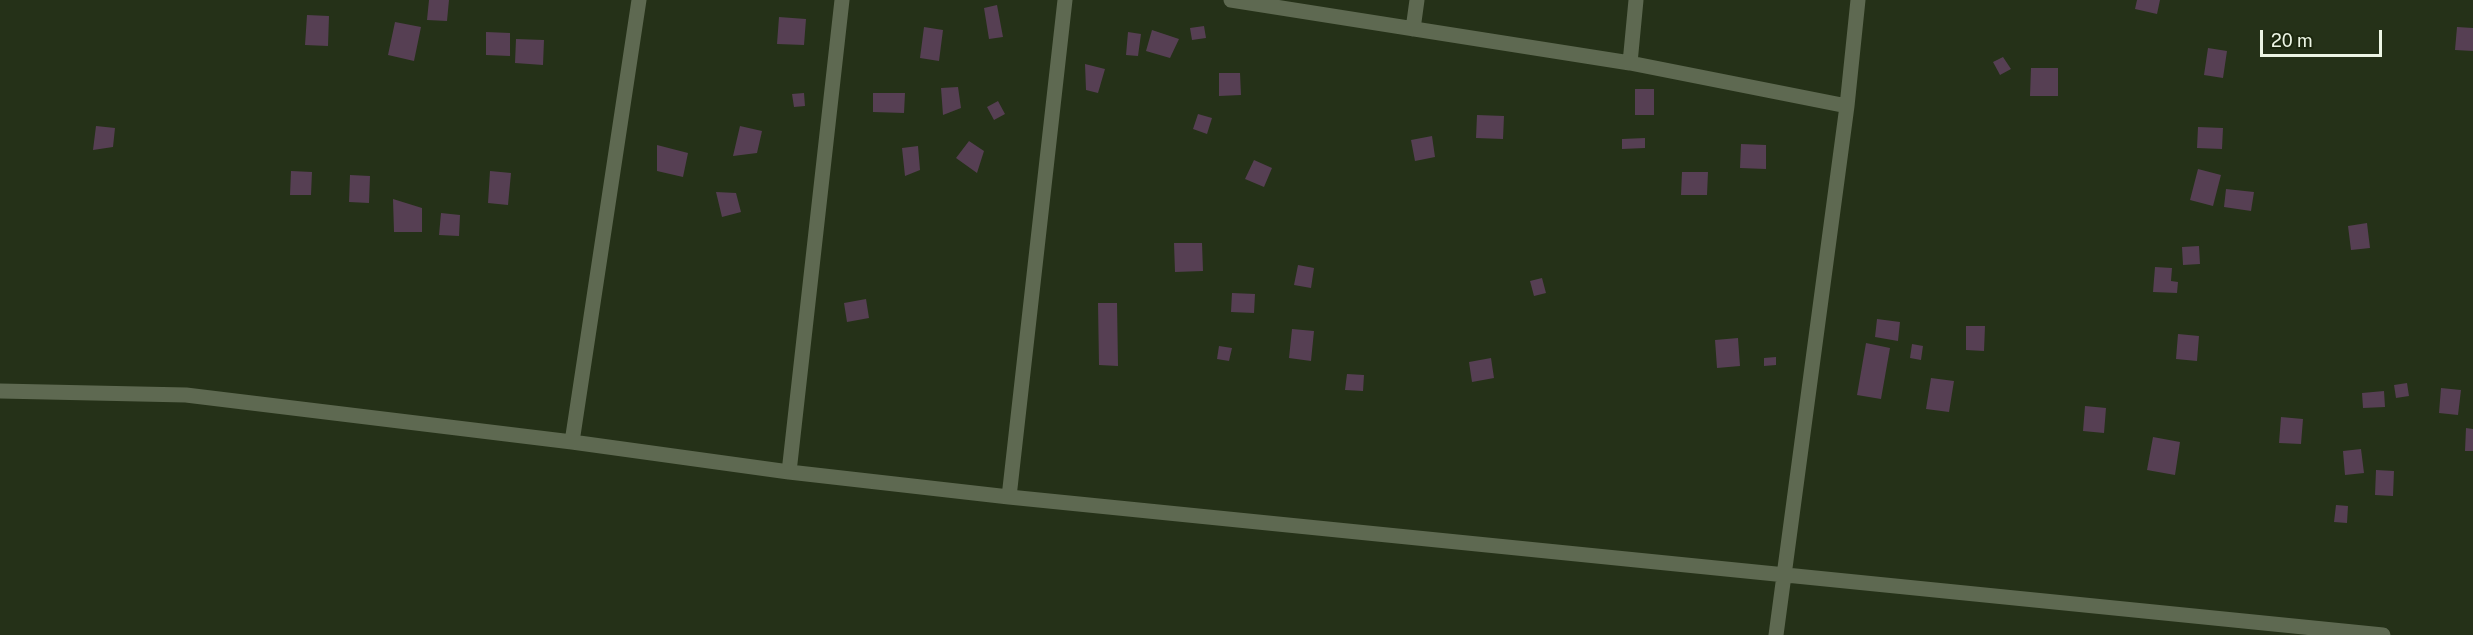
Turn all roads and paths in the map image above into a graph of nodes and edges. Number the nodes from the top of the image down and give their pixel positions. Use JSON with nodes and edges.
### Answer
{"nodes":[{"id":1,"x":639,"y":0,"type":"edge"},
{"id":2,"x":842,"y":0,"type":"edge"},
{"id":3,"x":1065,"y":0,"type":"edge"},
{"id":4,"x":1231,"y":0,"type":"edge"},
{"id":5,"x":1417,"y":0,"type":"edge"},
{"id":6,"x":1636,"y":0,"type":"edge"},
{"id":7,"x":1858,"y":0,"type":"edge"},
{"id":8,"x":1413,"y":28,"type":"junction"},
{"id":9,"x":1630,"y":63,"type":"junction"},
{"id":10,"x":1847,"y":106,"type":"junction"},
{"id":11,"x":0,"y":391,"type":"edge"},
{"id":12,"x":572,"y":442,"type":"junction"},
{"id":13,"x":789,"y":472,"type":"junction"},
{"id":14,"x":1009,"y":497,"type":"junction"},
{"id":15,"x":1782,"y":575,"type":"junction"},
{"id":16,"x":1776,"y":635,"type":"edge"},
{"id":17,"x":2383,"y":635,"type":"edge"}],
"edges":[{"from":1,"to":12,"type":"street"},
{"from":2,"to":13,"type":"street"},
{"from":3,"to":14,"type":"street"},
{"from":4,"to":8,"type":"street"},
{"from":5,"to":8,"type":"street"},
{"from":6,"to":9,"type":"street"},
{"from":7,"to":10,"type":"street"},
{"from":8,"to":9,"type":"street"},
{"from":9,"to":10,"type":"street"},
{"from":10,"to":15,"type":"street"},
{"from":11,"to":12,"type":"street"},
{"from":12,"to":13,"type":"street"},
{"from":13,"to":14,"type":"street"},
{"from":14,"to":15,"type":"street"},
{"from":15,"to":16,"type":"street"},
{"from":15,"to":17,"type":"street"}]}
